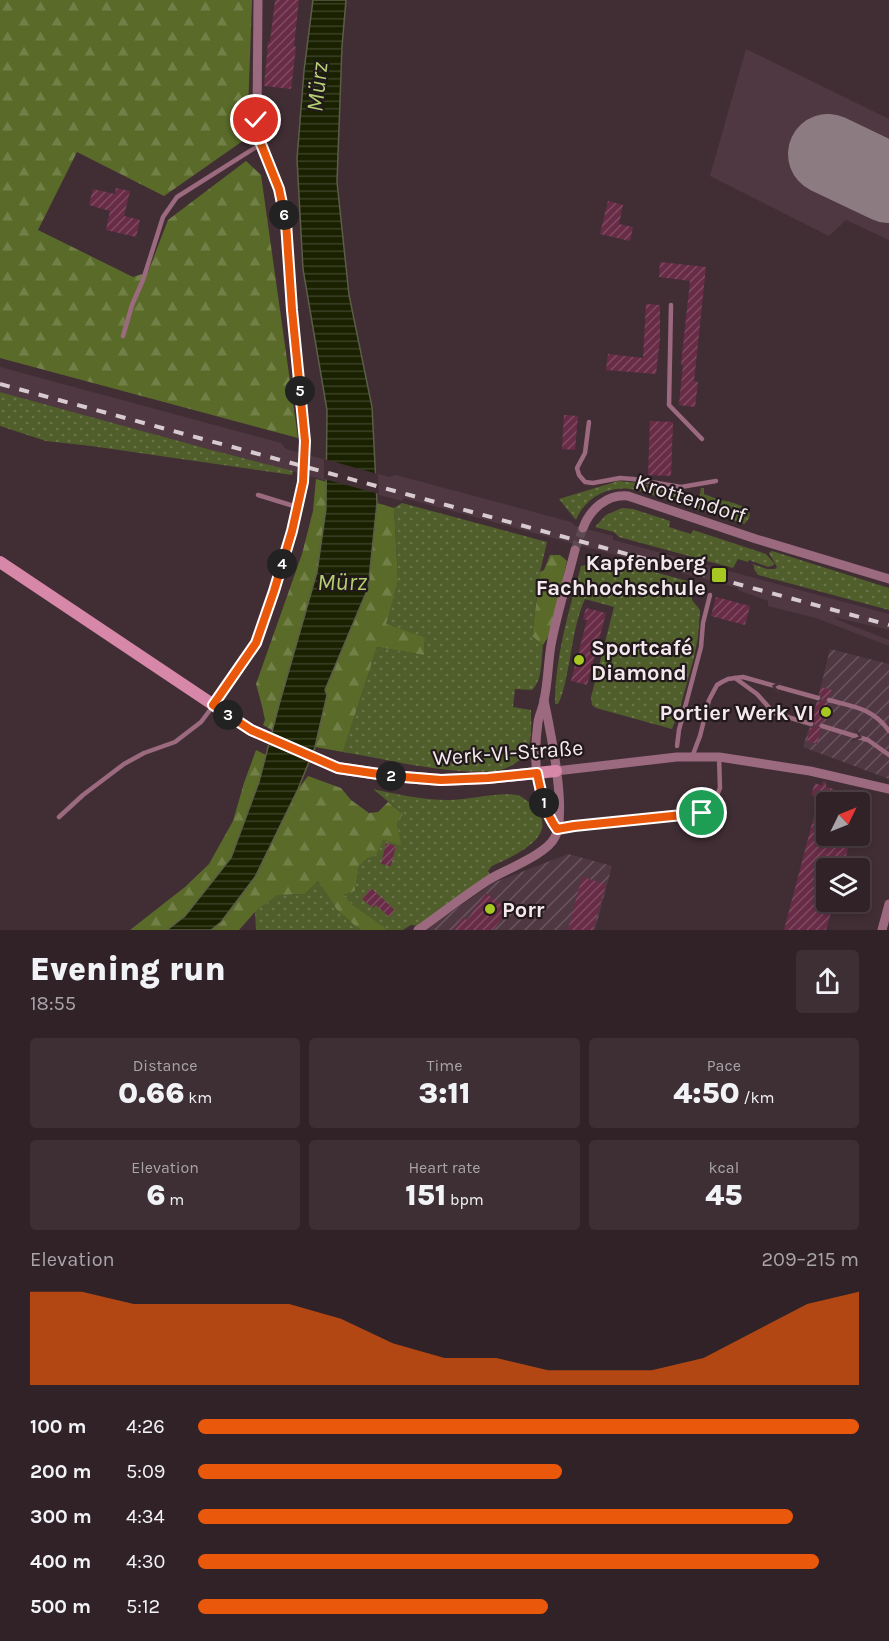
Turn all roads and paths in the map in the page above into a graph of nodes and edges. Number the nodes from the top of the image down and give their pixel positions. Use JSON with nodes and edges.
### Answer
{"nodes":[{"id":1,"x":258,"y":0,"type":"edge"},
{"id":2,"x":261,"y":144,"type":"junction"},
{"id":3,"x":671,"y":305,"type":"dead end"},
{"id":4,"x":123,"y":336,"type":"dead end"},
{"id":5,"x":589,"y":422,"type":"dead end"},
{"id":6,"x":702,"y":439,"type":"dead end"},
{"id":7,"x":716,"y":481,"type":"dead end"},
{"id":8,"x":258,"y":495,"type":"dead end"},
{"id":9,"x":297,"y":507,"type":"junction"},
{"id":10,"x":583,"y":528,"type":"tunnel mouth"},
{"id":11,"x":575,"y":550,"type":"tunnel mouth"},
{"id":12,"x":0,"y":562,"type":"edge"},
{"id":13,"x":889,"y":579,"type":"edge"},
{"id":14,"x":710,"y":595,"type":"dead end"},
{"id":15,"x":735,"y":678,"type":"junction"},
{"id":16,"x":818,"y":698,"type":"dead end"},
{"id":17,"x":544,"y":700,"type":"junction"},
{"id":18,"x":829,"y":700,"type":"dead end"},
{"id":19,"x":213,"y":705,"type":"junction"},
{"id":20,"x":811,"y":724,"type":"dead end"},
{"id":21,"x":822,"y":726,"type":"dead end"},
{"id":22,"x":889,"y":731,"type":"edge"},
{"id":23,"x":677,"y":746,"type":"dead end"},
{"id":24,"x":889,"y":755,"type":"edge"},
{"id":25,"x":692,"y":757,"type":"junction"},
{"id":26,"x":719,"y":757,"type":"junction"},
{"id":27,"x":556,"y":771,"type":"junction"},
{"id":28,"x":537,"y":773,"type":"junction"},
{"id":29,"x":889,"y":789,"type":"edge"},
{"id":30,"x":59,"y":817,"type":"dead end"},
{"id":31,"x":557,"y":831,"type":"junction"},
{"id":32,"x":889,"y":904,"type":"edge"},
{"id":33,"x":418,"y":930,"type":"edge"},
{"id":34,"x":882,"y":930,"type":"edge"}],
"edges":[{"from":1,"to":2,"type":"street"},
{"from":2,"to":4,"type":"lane"},
{"from":2,"to":9,"type":"street"},
{"from":3,"to":6,"type":"lane"},
{"from":5,"to":7,"type":"lane"},
{"from":8,"to":9,"type":"lane"},
{"from":9,"to":19,"type":"street"},
{"from":10,"to":13,"type":"street","name":"Krottendorf"},
{"from":11,"to":17,"type":"street"},
{"from":12,"to":19,"type":"main road","name":"Werk-VI-Straße"},
{"from":14,"to":23,"type":"lane"},
{"from":16,"to":15,"type":"lane","one_way":true},
{"from":15,"to":20,"type":"lane"},
{"from":15,"to":25,"type":"lane"},
{"from":17,"to":27,"type":"street"},
{"from":17,"to":28,"type":"street"},
{"from":18,"to":22,"type":"lane"},
{"from":19,"to":28,"type":"main road","name":"Werk-VI-Straße"},
{"from":19,"to":30,"type":"lane"},
{"from":21,"to":24,"type":"lane","one_way":true},
{"from":25,"to":26,"type":"street","name":"Werk-VI-Straße"},
{"from":25,"to":27,"type":"street","name":"Werk-VI-Straße"},
{"from":26,"to":29,"type":"street","name":"Werk-VI-Straße"},
{"from":26,"to":31,"type":"lane"},
{"from":27,"to":28,"type":"main road","name":"Werk-VI-Straße"},
{"from":27,"to":31,"type":"street"},
{"from":28,"to":31,"type":"street"},
{"from":31,"to":33,"type":"street"},
{"from":32,"to":34,"type":"street"}]}
